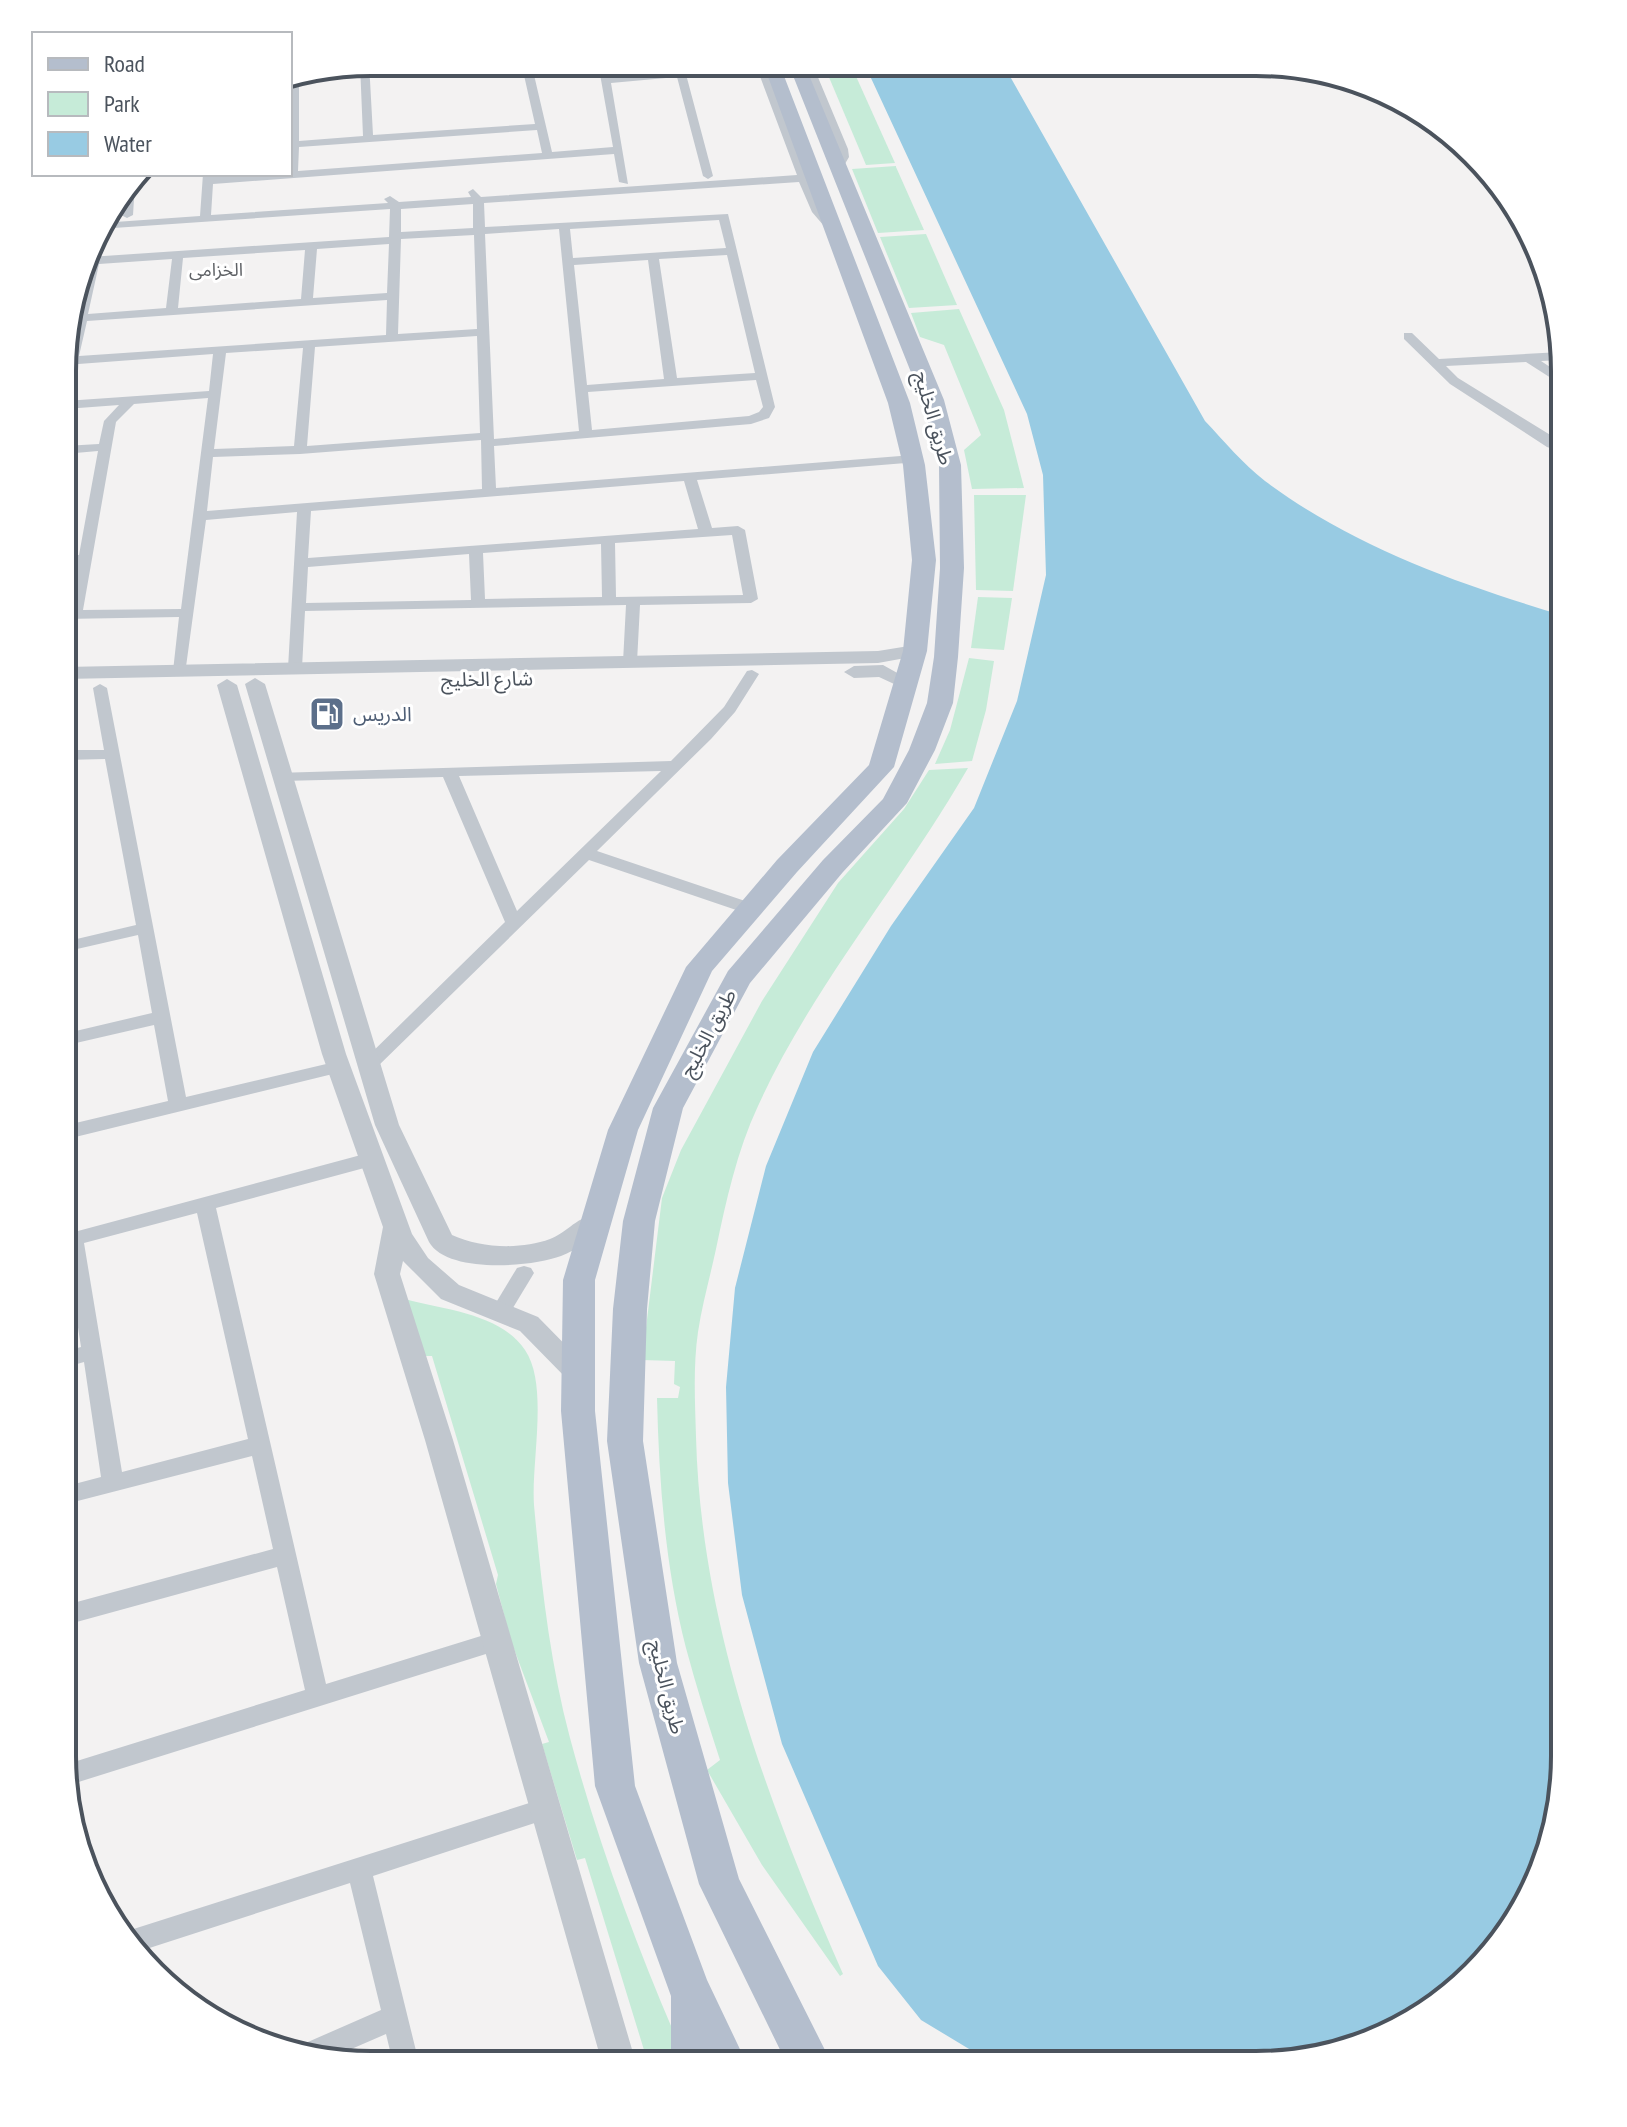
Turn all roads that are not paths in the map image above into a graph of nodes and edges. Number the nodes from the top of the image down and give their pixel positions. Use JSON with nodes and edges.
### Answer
{"nodes":[{"id":1,"x":366,"y":76,"type":"edge"},
{"id":2,"x":529,"y":76,"type":"edge"},
{"id":3,"x":605,"y":76,"type":"edge"},
{"id":4,"x":633,"y":76,"type":"edge"},
{"id":5,"x":682,"y":76,"type":"edge"},
{"id":6,"x":765,"y":76,"type":"edge"},
{"id":7,"x":776,"y":76,"type":"edge"},
{"id":8,"x":801,"y":76,"type":"edge"},
{"id":9,"x":812,"y":76,"type":"edge"},
{"id":10,"x":606,"y":80,"type":"junction"},
{"id":11,"x":294,"y":86,"type":"edge"},
{"id":12,"x":541,"y":127,"type":"junction"},
{"id":13,"x":368,"y":138,"type":"junction"},
{"id":14,"x":294,"y":144,"type":"junction"},
{"id":15,"x":618,"y":150,"type":"junction"},
{"id":16,"x":548,"y":156,"type":"junction"},
{"id":17,"x":838,"y":167,"type":"junction"},
{"id":18,"x":802,"y":174,"type":"junction"},
{"id":19,"x":293,"y":175,"type":"joint"},
{"id":20,"x":265,"y":176,"type":"edge"},
{"id":21,"x":708,"y":176,"type":"junction"},
{"id":22,"x":208,"y":178,"type":"edge"},
{"id":23,"x":624,"y":182,"type":"junction"},
{"id":24,"x":476,"y":196,"type":"junction"},
{"id":25,"x":392,"y":202,"type":"junction"},
{"id":26,"x":128,"y":204,"type":"edge"},
{"id":27,"x":205,"y":214,"type":"junction"},
{"id":28,"x":127,"y":215,"type":"junction"},
{"id":29,"x":121,"y":216,"type":"edge"},
{"id":30,"x":115,"y":224,"type":"edge"},
{"id":31,"x":564,"y":226,"type":"junction"},
{"id":32,"x":834,"y":231,"type":"junction"},
{"id":33,"x":479,"y":232,"type":"junction"},
{"id":34,"x":395,"y":238,"type":"junction"},
{"id":35,"x":311,"y":246,"type":"junction"},
{"id":36,"x":732,"y":251,"type":"junction"},
{"id":37,"x":178,"y":255,"type":"junction"},
{"id":38,"x":653,"y":256,"type":"junction"},
{"id":39,"x":97,"y":261,"type":"edge"},
{"id":40,"x":567,"y":262,"type":"junction"},
{"id":41,"x":393,"y":296,"type":"junction"},
{"id":42,"x":85,"y":301,"type":"edge"},
{"id":43,"x":307,"y":302,"type":"junction"},
{"id":44,"x":172,"y":311,"type":"junction"},
{"id":45,"x":82,"y":318,"type":"junction"},
{"id":46,"x":80,"y":323,"type":"edge"},
{"id":47,"x":482,"y":332,"type":"junction"},
{"id":48,"x":1408,"y":336,"type":"dead end"},
{"id":49,"x":392,"y":338,"type":"junction"},
{"id":50,"x":309,"y":344,"type":"junction"},
{"id":51,"x":220,"y":350,"type":"junction"},
{"id":52,"x":1550,"y":357,"type":"edge"},
{"id":53,"x":1529,"y":358,"type":"junction"},
{"id":54,"x":77,"y":360,"type":"edge"},
{"id":55,"x":1434,"y":363,"type":"junction"},
{"id":56,"x":1551,"y":373,"type":"edge"},
{"id":57,"x":762,"y":376,"type":"junction"},
{"id":58,"x":671,"y":382,"type":"junction"},
{"id":59,"x":581,"y":389,"type":"junction"},
{"id":60,"x":215,"y":394,"type":"junction"},
{"id":61,"x":131,"y":400,"type":"junction"},
{"id":62,"x":76,"y":404,"type":"edge"},
{"id":63,"x":586,"y":435,"type":"junction"},
{"id":64,"x":487,"y":440,"type":"junction"},
{"id":65,"x":1551,"y":443,"type":"edge"},
{"id":66,"x":106,"y":447,"type":"junction"},
{"id":67,"x":76,"y":449,"type":"edge"},
{"id":68,"x":300,"y":450,"type":"junction"},
{"id":69,"x":207,"y":453,"type":"junction"},
{"id":70,"x":913,"y":459,"type":"junction"},
{"id":71,"x":689,"y":475,"type":"junction"},
{"id":72,"x":489,"y":490,"type":"junction"},
{"id":73,"x":304,"y":507,"type":"junction"},
{"id":74,"x":200,"y":516,"type":"junction"},
{"id":75,"x":706,"y":532,"type":"junction"},
{"id":76,"x":608,"y":539,"type":"junction"},
{"id":77,"x":476,"y":549,"type":"junction"},
{"id":78,"x":76,"y":559,"type":"edge"},
{"id":79,"x":85,"y":559,"type":"junction"},
{"id":80,"x":301,"y":563,"type":"junction"},
{"id":81,"x":76,"y":593,"type":"edge"},
{"id":82,"x":609,"y":601,"type":"junction"},
{"id":83,"x":633,"y":601,"type":"junction"},
{"id":84,"x":478,"y":604,"type":"junction"},
{"id":85,"x":298,"y":607,"type":"junction"},
{"id":86,"x":187,"y":613,"type":"junction"},
{"id":87,"x":76,"y":615,"type":"edge"},
{"id":88,"x":915,"y":651,"type":"junction"},
{"id":89,"x":630,"y":662,"type":"junction"},
{"id":90,"x":295,"y":668,"type":"junction"},
{"id":91,"x":180,"y":671,"type":"junction"},
{"id":92,"x":76,"y":673,"type":"edge"},
{"id":93,"x":752,"y":674,"type":"junction"},
{"id":94,"x":255,"y":684,"type":"junction"},
{"id":95,"x":907,"y":684,"type":"junction"},
{"id":96,"x":227,"y":685,"type":"junction"},
{"id":97,"x":76,"y":688,"type":"edge"},
{"id":98,"x":100,"y":688,"type":"junction"},
{"id":99,"x":112,"y":754,"type":"junction"},
{"id":100,"x":76,"y":755,"type":"edge"},
{"id":101,"x":676,"y":766,"type":"junction"},
{"id":102,"x":449,"y":772,"type":"junction"},
{"id":103,"x":282,"y":776,"type":"junction"},
{"id":104,"x":586,"y":853,"type":"junction"},
{"id":105,"x":751,"y":909,"type":"junction"},
{"id":106,"x":514,"y":923,"type":"junction"},
{"id":107,"x":145,"y":928,"type":"junction"},
{"id":108,"x":76,"y":944,"type":"edge"},
{"id":109,"x":161,"y":1017,"type":"junction"},
{"id":110,"x":76,"y":1037,"type":"edge"},
{"id":111,"x":369,"y":1065,"type":"junction"},
{"id":112,"x":339,"y":1067,"type":"junction"},
{"id":113,"x":178,"y":1105,"type":"junction"},
{"id":114,"x":76,"y":1130,"type":"edge"},
{"id":115,"x":372,"y":1159,"type":"junction"},
{"id":116,"x":205,"y":1204,"type":"junction"},
{"id":117,"x":596,"y":1223,"type":"junction"},
{"id":118,"x":396,"y":1227,"type":"junction"},
{"id":119,"x":76,"y":1238,"type":"edge"},
{"id":120,"x":524,"y":1273,"type":"dead end"},
{"id":121,"x":76,"y":1274,"type":"edge"},
{"id":122,"x":501,"y":1311,"type":"junction"},
{"id":123,"x":92,"y":1352,"type":"junction"},
{"id":124,"x":76,"y":1356,"type":"edge"},
{"id":125,"x":579,"y":1373,"type":"junction"},
{"id":126,"x":260,"y":1445,"type":"junction"},
{"id":127,"x":113,"y":1483,"type":"junction"},
{"id":128,"x":76,"y":1493,"type":"edge"},
{"id":129,"x":285,"y":1555,"type":"junction"},
{"id":130,"x":76,"y":1612,"type":"edge"},
{"id":131,"x":497,"y":1641,"type":"junction"},
{"id":132,"x":318,"y":1697,"type":"junction"},
{"id":133,"x":77,"y":1772,"type":"edge"},
{"id":134,"x":545,"y":1809,"type":"junction"},
{"id":135,"x":359,"y":1868,"type":"junction"},
{"id":136,"x":139,"y":1939,"type":"edge"},
{"id":137,"x":689,"y":1988,"type":"junction"},
{"id":138,"x":393,"y":2018,"type":"junction"},
{"id":139,"x":326,"y":2047,"type":"edge"},
{"id":140,"x":403,"y":2051,"type":"edge"},
{"id":141,"x":616,"y":2051,"type":"edge"},
{"id":142,"x":692,"y":2051,"type":"edge"},
{"id":143,"x":719,"y":2051,"type":"edge"},
{"id":144,"x":804,"y":2051,"type":"edge"}],
"edges":[{"from":1,"to":13,"type":"street"},
{"from":2,"to":12,"type":"street"},
{"from":3,"to":10,"type":"street"},
{"from":4,"to":10,"type":"street"},
{"from":5,"to":21,"type":"street"},
{"from":6,"to":18,"type":"street"},
{"from":7,"to":32,"type":"main road","name":"طريق الخليج"},
{"from":8,"to":17,"type":"main road","name":"طريق الخليج"},
{"from":9,"to":17,"type":"street"},
{"from":10,"to":15,"type":"street"},
{"from":11,"to":14,"type":"street"},
{"from":12,"to":13,"type":"street"},
{"from":12,"to":16,"type":"street"},
{"from":13,"to":14,"type":"street"},
{"from":14,"to":19,"type":"street"},
{"from":15,"to":16,"type":"street"},
{"from":15,"to":23,"type":"street"},
{"from":16,"to":19,"type":"street"},
{"from":17,"to":144,"type":"main road","name":"طريق الخليج"},
{"from":18,"to":21,"type":"street"},
{"from":18,"to":24,"type":"street"},
{"from":18,"to":32,"type":"street"},
{"from":20,"to":22,"type":"street"},
{"from":21,"to":23,"type":"street"},
{"from":22,"to":27,"type":"street"},
{"from":23,"to":24,"type":"street"},
{"from":24,"to":25,"type":"street"},
{"from":24,"to":33,"type":"street"},
{"from":25,"to":27,"type":"street"},
{"from":25,"to":34,"type":"street"},
{"from":26,"to":28,"type":"street"},
{"from":27,"to":28,"type":"street"},
{"from":27,"to":30,"type":"street"},
{"from":28,"to":29,"type":"street"},
{"from":31,"to":33,"type":"street"},
{"from":31,"to":36,"type":"street"},
{"from":31,"to":40,"type":"street"},
{"from":32,"to":70,"type":"main road","name":"طريق الخليج"},
{"from":33,"to":34,"type":"street"},
{"from":33,"to":47,"type":"street"},
{"from":34,"to":35,"type":"street"},
{"from":34,"to":41,"type":"street"},
{"from":35,"to":37,"type":"street"},
{"from":35,"to":43,"type":"street"},
{"from":36,"to":38,"type":"street"},
{"from":36,"to":57,"type":"street"},
{"from":37,"to":39,"type":"street"},
{"from":37,"to":44,"type":"street"},
{"from":38,"to":40,"type":"street"},
{"from":38,"to":58,"type":"street"},
{"from":40,"to":59,"type":"street"},
{"from":41,"to":43,"type":"street"},
{"from":41,"to":49,"type":"street"},
{"from":42,"to":45,"type":"street"},
{"from":43,"to":44,"type":"street"},
{"from":44,"to":45,"type":"street"},
{"from":45,"to":46,"type":"street"},
{"from":47,"to":49,"type":"street"},
{"from":47,"to":64,"type":"street"},
{"from":48,"to":55,"type":"street"},
{"from":49,"to":50,"type":"street"},
{"from":50,"to":51,"type":"street"},
{"from":50,"to":68,"type":"street"},
{"from":51,"to":54,"type":"street"},
{"from":51,"to":60,"type":"street"},
{"from":52,"to":53,"type":"street"},
{"from":53,"to":55,"type":"street"},
{"from":53,"to":56,"type":"street"},
{"from":55,"to":65,"type":"street"},
{"from":57,"to":58,"type":"street"},
{"from":57,"to":63,"type":"street"},
{"from":58,"to":59,"type":"street"},
{"from":59,"to":63,"type":"street"},
{"from":60,"to":61,"type":"street"},
{"from":60,"to":69,"type":"street"},
{"from":61,"to":62,"type":"street"},
{"from":61,"to":66,"type":"street"},
{"from":63,"to":64,"type":"street"},
{"from":64,"to":68,"type":"street"},
{"from":64,"to":72,"type":"street"},
{"from":66,"to":67,"type":"street"},
{"from":66,"to":79,"type":"street"},
{"from":68,"to":69,"type":"street"},
{"from":69,"to":74,"type":"street"},
{"from":70,"to":71,"type":"street"},
{"from":70,"to":88,"type":"main road","name":"طريق الخليج"},
{"from":71,"to":72,"type":"street"},
{"from":71,"to":75,"type":"street"},
{"from":72,"to":73,"type":"street"},
{"from":73,"to":74,"type":"street"},
{"from":73,"to":80,"type":"street"},
{"from":74,"to":86,"type":"street"},
{"from":75,"to":76,"type":"street"},
{"from":75,"to":83,"type":"street"},
{"from":76,"to":77,"type":"street"},
{"from":76,"to":82,"type":"street"},
{"from":77,"to":80,"type":"street"},
{"from":77,"to":84,"type":"street"},
{"from":78,"to":79,"type":"street"},
{"from":79,"to":81,"type":"street"},
{"from":80,"to":85,"type":"street"},
{"from":82,"to":83,"type":"street"},
{"from":82,"to":84,"type":"street"},
{"from":83,"to":89,"type":"street"},
{"from":84,"to":85,"type":"street"},
{"from":85,"to":90,"type":"street"},
{"from":86,"to":87,"type":"street"},
{"from":86,"to":91,"type":"street"},
{"from":88,"to":89,"type":"street"},
{"from":88,"to":95,"type":"main road","name":"طريق الخليج"},
{"from":89,"to":90,"type":"street"},
{"from":90,"to":91,"type":"street"},
{"from":91,"to":92,"type":"street"},
{"from":93,"to":94,"type":"street","name":"شارع الخليج"},
{"from":93,"to":95,"type":"street","name":"شارع الخليج"},
{"from":93,"to":101,"type":"street"},
{"from":94,"to":96,"type":"street","name":"شارع الخليج"},
{"from":94,"to":103,"type":"street"},
{"from":95,"to":105,"type":"main road","name":"طريق الخليج"},
{"from":96,"to":98,"type":"street","name":"شارع الخليج"},
{"from":96,"to":112,"type":"street"},
{"from":97,"to":98,"type":"street","name":"شارع الخليج"},
{"from":98,"to":99,"type":"street"},
{"from":99,"to":100,"type":"street"},
{"from":99,"to":107,"type":"street"},
{"from":101,"to":102,"type":"street"},
{"from":101,"to":104,"type":"street"},
{"from":102,"to":103,"type":"street"},
{"from":102,"to":106,"type":"street"},
{"from":103,"to":111,"type":"street"},
{"from":104,"to":105,"type":"street"},
{"from":104,"to":106,"type":"street"},
{"from":105,"to":117,"type":"main road","name":"طريق الخليج"},
{"from":106,"to":111,"type":"street"},
{"from":107,"to":108,"type":"street"},
{"from":107,"to":109,"type":"street"},
{"from":109,"to":110,"type":"street"},
{"from":109,"to":113,"type":"street"},
{"from":111,"to":117,"type":"street"},
{"from":112,"to":113,"type":"street"},
{"from":112,"to":115,"type":"street"},
{"from":113,"to":114,"type":"street"},
{"from":115,"to":116,"type":"street"},
{"from":115,"to":118,"type":"street"},
{"from":116,"to":119,"type":"street"},
{"from":116,"to":126,"type":"street"},
{"from":117,"to":125,"type":"main road","name":"طريق الخليج"},
{"from":118,"to":122,"type":"street"},
{"from":118,"to":131,"type":"street"},
{"from":120,"to":122,"type":"street"},
{"from":121,"to":123,"type":"street"},
{"from":122,"to":125,"type":"street"},
{"from":123,"to":124,"type":"street"},
{"from":123,"to":127,"type":"street"},
{"from":125,"to":137,"type":"main road","name":"طريق الخليج"},
{"from":126,"to":127,"type":"street"},
{"from":126,"to":129,"type":"street"},
{"from":127,"to":128,"type":"street"},
{"from":129,"to":130,"type":"street"},
{"from":129,"to":132,"type":"street"},
{"from":131,"to":132,"type":"street"},
{"from":131,"to":134,"type":"street"},
{"from":132,"to":133,"type":"street"},
{"from":134,"to":135,"type":"street"},
{"from":134,"to":141,"type":"street"},
{"from":135,"to":136,"type":"street"},
{"from":135,"to":138,"type":"street"},
{"from":137,"to":142,"type":"main road"},
{"from":137,"to":143,"type":"main road","name":"طريق الخليج"},
{"from":138,"to":139,"type":"street"},
{"from":138,"to":140,"type":"street"}]}
